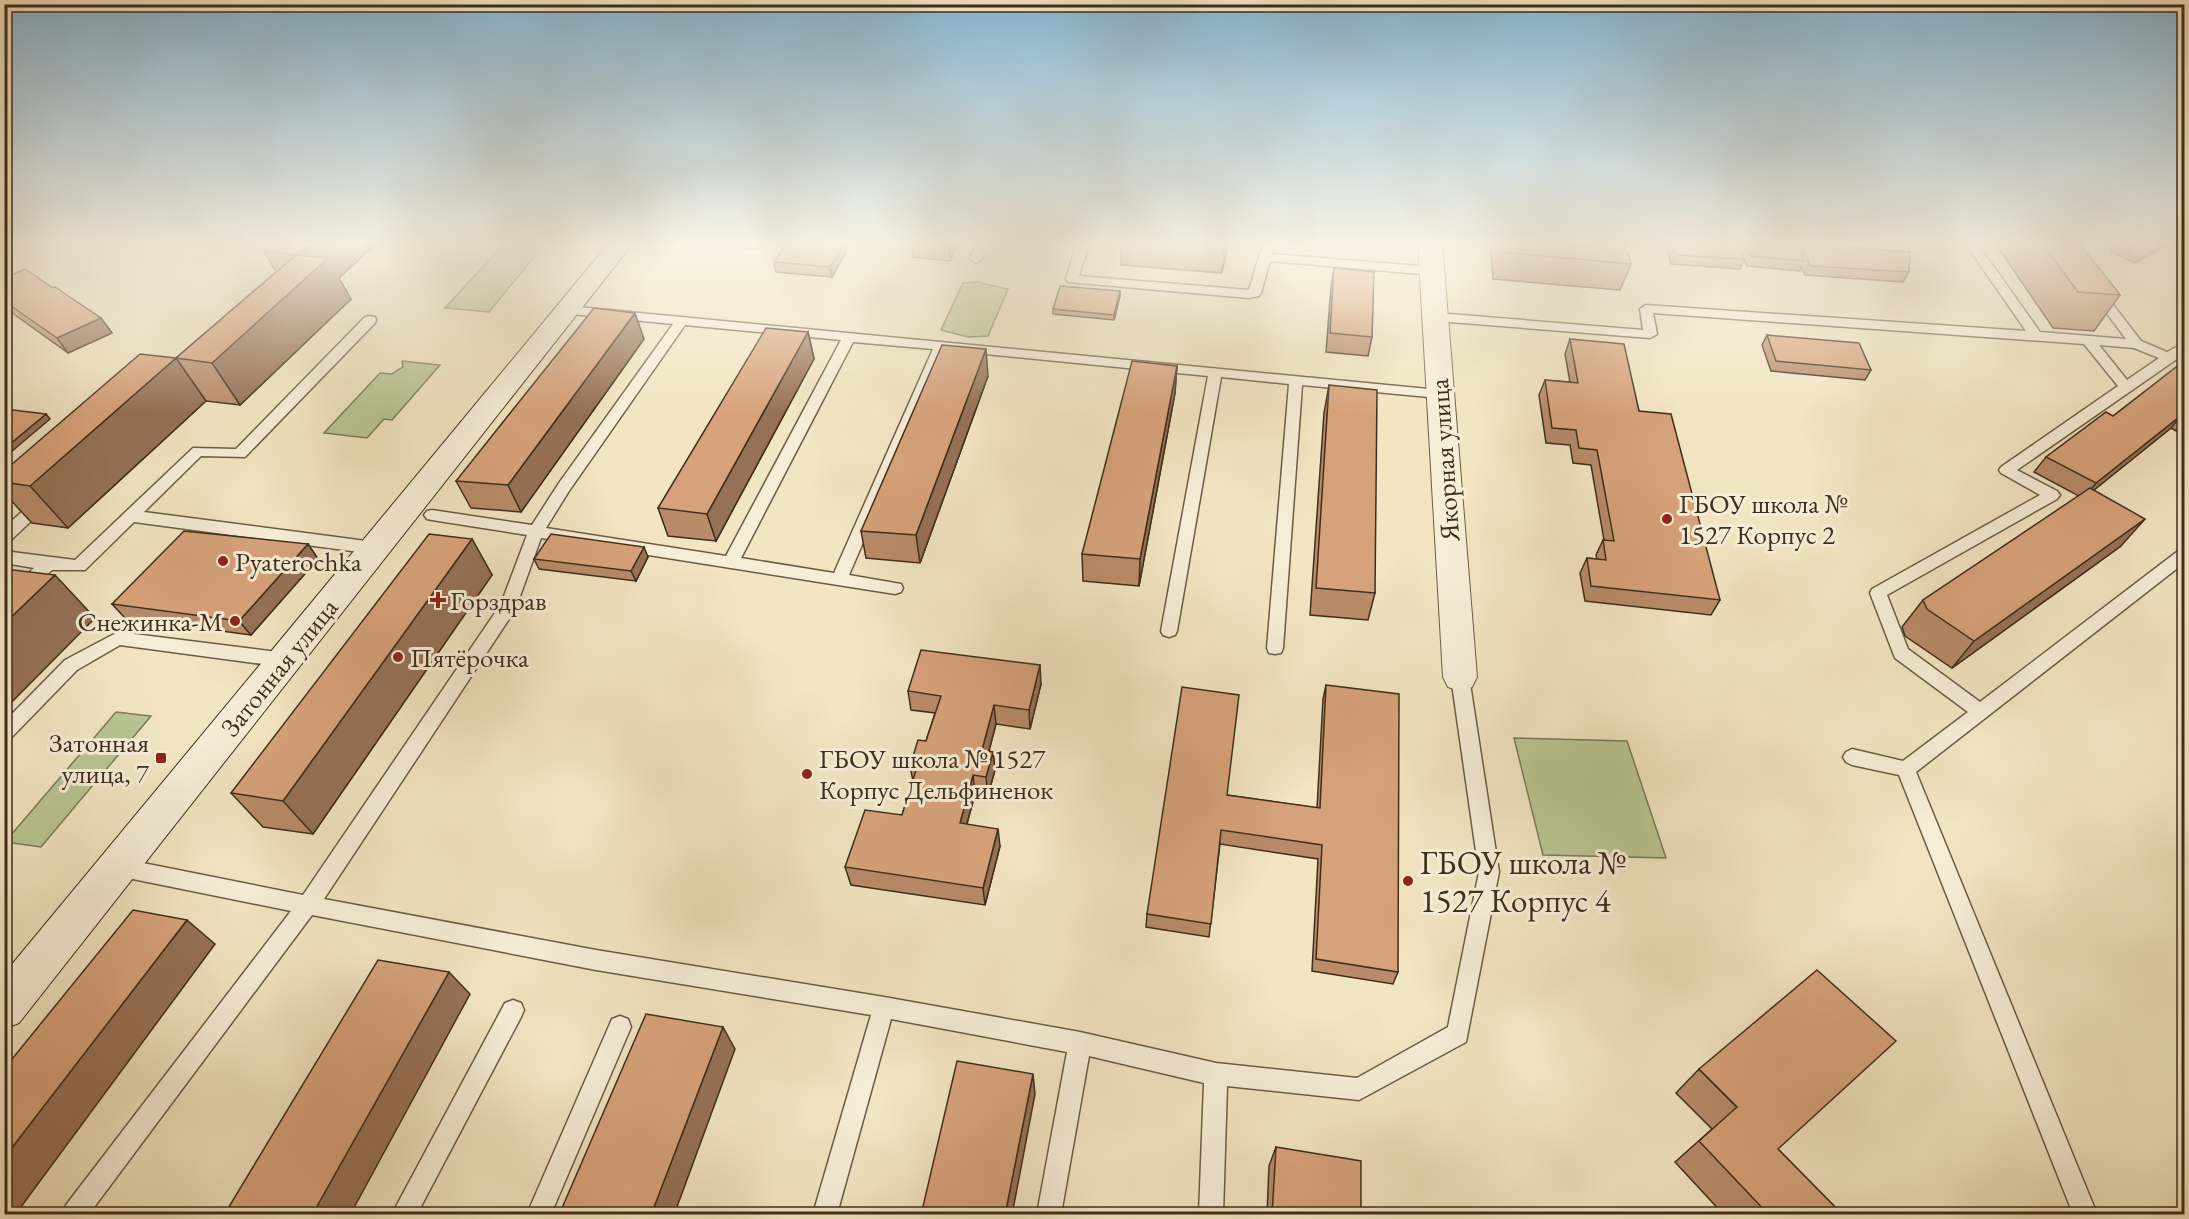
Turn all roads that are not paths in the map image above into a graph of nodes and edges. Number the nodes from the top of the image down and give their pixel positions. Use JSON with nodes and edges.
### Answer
{"nodes":[{"id":1,"x":575,"y":300,"type":"edge"},
{"id":2,"x":1435,"y":300,"type":"edge"},
{"id":3,"x":2011,"y":300,"type":"edge"},
{"id":4,"x":2103,"y":300,"type":"edge"},
{"id":5,"x":567,"y":310,"type":"junction"},
{"id":6,"x":1437,"y":317,"type":"junction"},
{"id":7,"x":370,"y":320,"type":"dead end"},
{"id":8,"x":682,"y":321,"type":"junction"},
{"id":9,"x":2036,"y":336,"type":"junction"},
{"id":10,"x":849,"y":337,"type":"junction"},
{"id":11,"x":2088,"y":340,"type":"junction"},
{"id":12,"x":2136,"y":344,"type":"junction"},
{"id":13,"x":941,"y":346,"type":"junction"},
{"id":14,"x":2184,"y":347,"type":"edge"},
{"id":15,"x":2169,"y":358,"type":"junction"},
{"id":16,"x":1215,"y":372,"type":"junction"},
{"id":17,"x":1296,"y":380,"type":"junction"},
{"id":18,"x":2126,"y":388,"type":"junction"},
{"id":19,"x":1439,"y":394,"type":"junction"},
{"id":20,"x":56,"y":489,"type":"edge"},
{"id":21,"x":432,"y":514,"type":"dead end"},
{"id":22,"x":131,"y":516,"type":"junction"},
{"id":23,"x":536,"y":531,"type":"junction"},
{"id":24,"x":4,"y":537,"type":"edge"},
{"id":25,"x":374,"y":549,"type":"junction"},
{"id":26,"x":2184,"y":555,"type":"edge"},
{"id":27,"x":4,"y":557,"type":"edge"},
{"id":28,"x":731,"y":562,"type":"junction"},
{"id":29,"x":48,"y":564,"type":"junction"},
{"id":30,"x":839,"y":579,"type":"junction"},
{"id":31,"x":895,"y":588,"type":"dead end"},
{"id":32,"x":4,"y":606,"type":"edge"},
{"id":33,"x":1169,"y":631,"type":"dead end"},
{"id":34,"x":1275,"y":648,"type":"dead end"},
{"id":35,"x":285,"y":660,"type":"junction"},
{"id":36,"x":1460,"y":677,"type":"joint"},
{"id":37,"x":1980,"y":712,"type":"junction"},
{"id":38,"x":4,"y":734,"type":"edge"},
{"id":39,"x":1852,"y":757,"type":"dead end"},
{"id":40,"x":1906,"y":769,"type":"junction"},
{"id":41,"x":118,"y":867,"type":"junction"},
{"id":42,"x":307,"y":906,"type":"junction"},
{"id":43,"x":884,"y":1007,"type":"junction"},
{"id":44,"x":4,"y":1008,"type":"edge"},
{"id":45,"x":513,"y":1010,"type":"dead end"},
{"id":46,"x":620,"y":1027,"type":"dead end"},
{"id":47,"x":1080,"y":1043,"type":"junction"},
{"id":48,"x":1216,"y":1074,"type":"junction"},
{"id":49,"x":75,"y":1215,"type":"edge"},
{"id":50,"x":404,"y":1215,"type":"edge"},
{"id":51,"x":539,"y":1215,"type":"edge"},
{"id":52,"x":825,"y":1215,"type":"edge"},
{"id":53,"x":1049,"y":1215,"type":"edge"},
{"id":54,"x":1211,"y":1215,"type":"edge"},
{"id":55,"x":2085,"y":1215,"type":"edge"}],
"edges":[{"from":1,"to":5,"type":"street","name":"Затонная улица"},
{"from":2,"to":6,"type":"street","name":"Якорная улица"},
{"from":3,"to":9,"type":"lane"},
{"from":4,"to":12,"type":"lane"},
{"from":5,"to":8,"type":"lane"},
{"from":5,"to":25,"type":"street","name":"Затонная улица"},
{"from":6,"to":9,"type":"lane"},
{"from":6,"to":19,"type":"street","name":"Якорная улица"},
{"from":7,"to":22,"type":"lane"},
{"from":8,"to":10,"type":"lane"},
{"from":8,"to":23,"type":"lane"},
{"from":9,"to":11,"type":"lane"},
{"from":10,"to":13,"type":"lane"},
{"from":10,"to":28,"type":"lane"},
{"from":11,"to":12,"type":"lane"},
{"from":11,"to":18,"type":"lane"},
{"from":12,"to":15,"type":"lane"},
{"from":13,"to":16,"type":"lane"},
{"from":13,"to":30,"type":"lane"},
{"from":14,"to":15,"type":"lane"},
{"from":15,"to":18,"type":"lane"},
{"from":16,"to":17,"type":"lane"},
{"from":16,"to":33,"type":"lane"},
{"from":17,"to":19,"type":"lane"},
{"from":17,"to":34,"type":"lane"},
{"from":18,"to":37,"type":"lane"},
{"from":19,"to":36,"type":"street","name":"Якорная улица"},
{"from":20,"to":24,"type":"lane"},
{"from":21,"to":23,"type":"lane"},
{"from":22,"to":25,"type":"lane"},
{"from":22,"to":29,"type":"lane"},
{"from":23,"to":28,"type":"lane"},
{"from":23,"to":42,"type":"lane"},
{"from":25,"to":35,"type":"street","name":"Затонная улица"},
{"from":26,"to":37,"type":"lane"},
{"from":27,"to":29,"type":"lane"},
{"from":28,"to":30,"type":"lane"},
{"from":29,"to":32,"type":"lane"},
{"from":30,"to":31,"type":"lane"},
{"from":35,"to":38,"type":"lane"},
{"from":35,"to":41,"type":"street","name":"Затонная улица"},
{"from":36,"to":48,"type":"lane"},
{"from":37,"to":40,"type":"lane"},
{"from":39,"to":40,"type":"lane"},
{"from":40,"to":55,"type":"lane"},
{"from":41,"to":42,"type":"lane"},
{"from":41,"to":44,"type":"street","name":"Затонная улица"},
{"from":42,"to":43,"type":"lane"},
{"from":42,"to":49,"type":"lane"},
{"from":43,"to":47,"type":"lane"},
{"from":43,"to":52,"type":"lane"},
{"from":45,"to":50,"type":"lane"},
{"from":46,"to":51,"type":"lane"},
{"from":47,"to":48,"type":"lane"},
{"from":47,"to":53,"type":"lane"},
{"from":48,"to":54,"type":"lane"}]}
